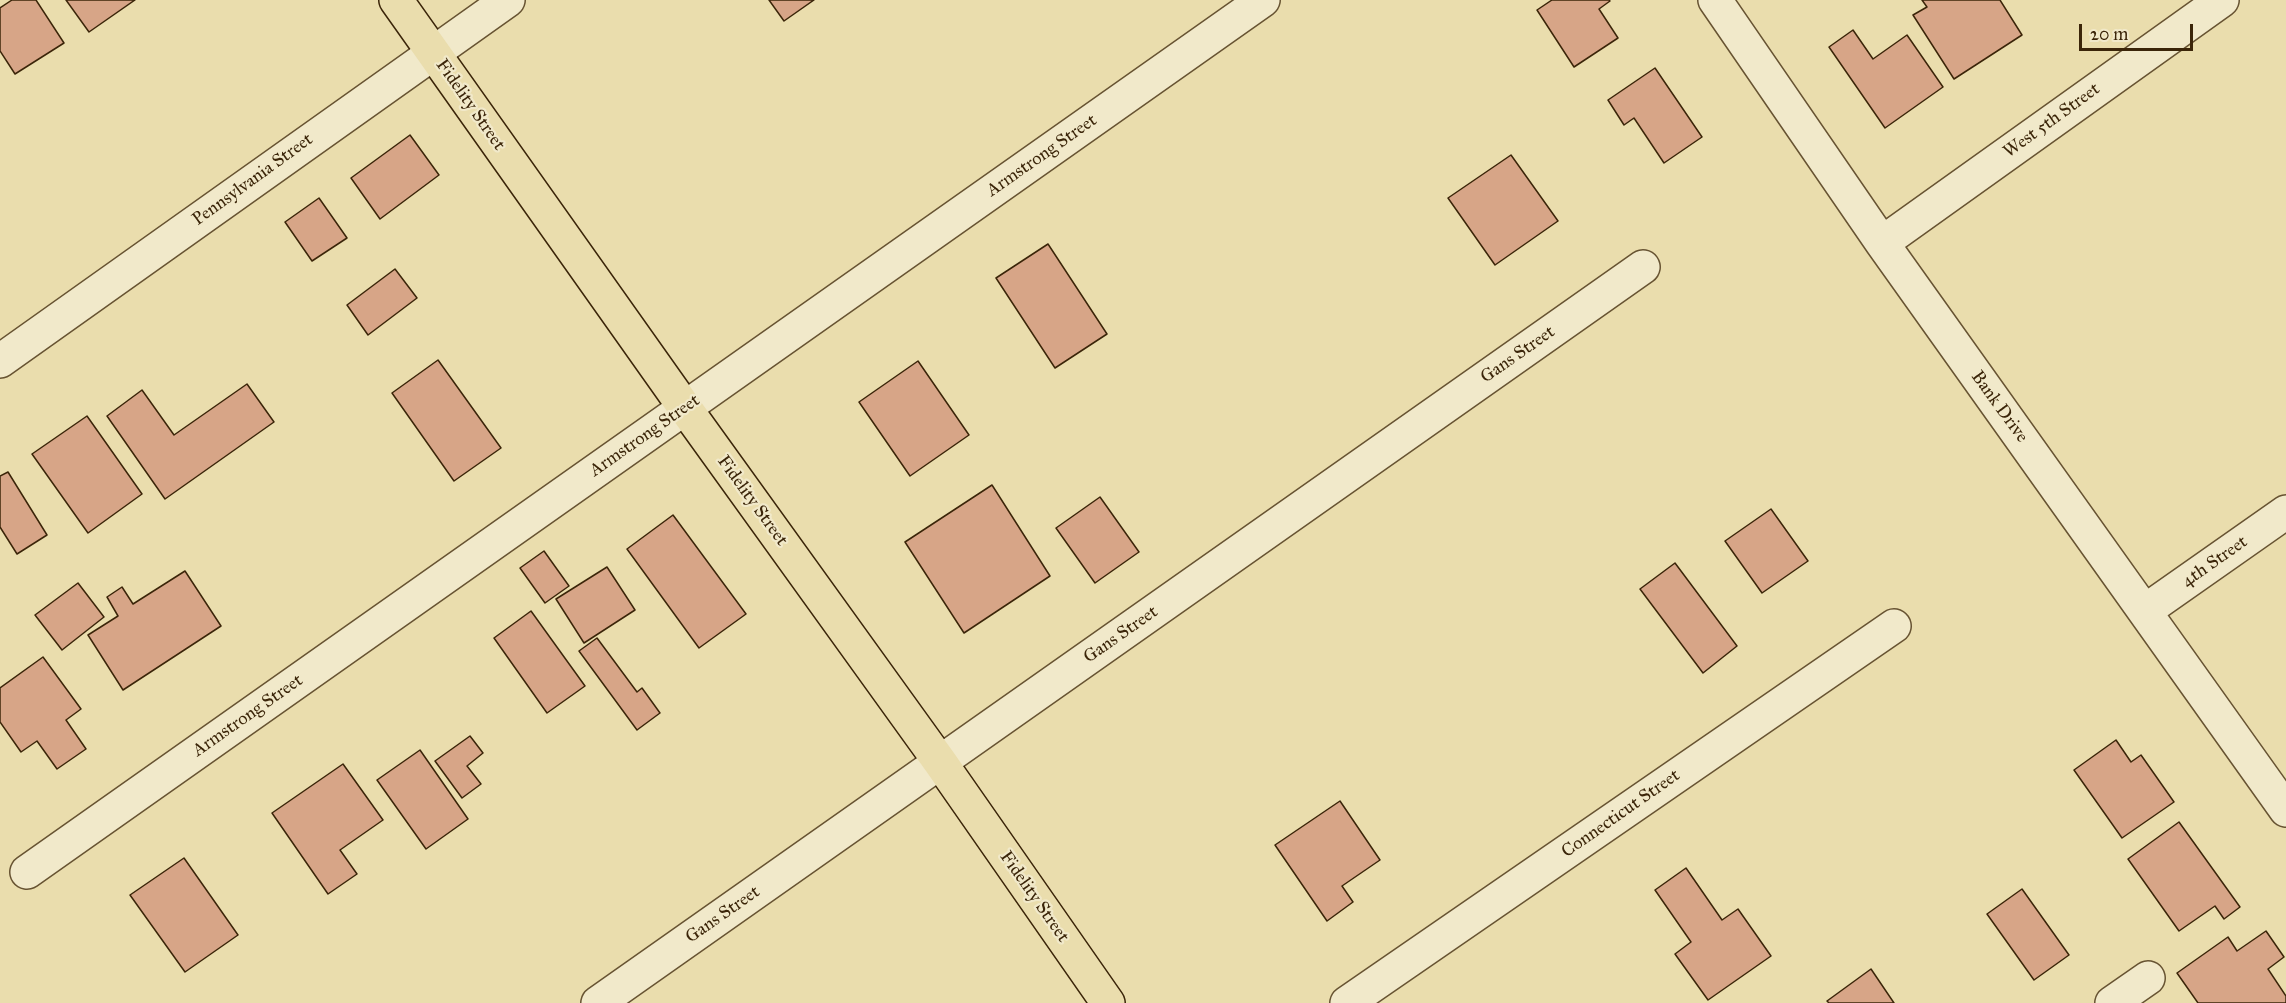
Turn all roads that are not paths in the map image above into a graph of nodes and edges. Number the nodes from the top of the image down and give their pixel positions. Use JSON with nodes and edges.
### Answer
{"nodes":[{"id":1,"x":396,"y":0,"type":"edge"},
{"id":2,"x":508,"y":0,"type":"edge"},
{"id":3,"x":1263,"y":0,"type":"edge"},
{"id":4,"x":1715,"y":0,"type":"edge"},
{"id":5,"x":2222,"y":0,"type":"edge"},
{"id":6,"x":433,"y":52,"type":"junction"},
{"id":7,"x":1882,"y":243,"type":"junction"},
{"id":8,"x":1643,"y":267,"type":"dead end"},
{"id":9,"x":0,"y":361,"type":"edge"},
{"id":10,"x":685,"y":408,"type":"junction"},
{"id":11,"x":2286,"y":512,"type":"edge"},
{"id":12,"x":2145,"y":611,"type":"junction"},
{"id":13,"x":1894,"y":626,"type":"dead end"},
{"id":14,"x":940,"y":762,"type":"junction"},
{"id":15,"x":2286,"y":810,"type":"edge"},
{"id":16,"x":27,"y":872,"type":"dead end"},
{"id":17,"x":2148,"y":978,"type":"dead end"},
{"id":18,"x":598,"y":1003,"type":"edge"},
{"id":19,"x":1107,"y":1003,"type":"edge"},
{"id":20,"x":1347,"y":1003,"type":"edge"},
{"id":21,"x":2112,"y":1003,"type":"edge"}],
"edges":[{"from":1,"to":6,"type":"main road","name":"Fidelity Street"},
{"from":2,"to":6,"type":"street","name":"Pennsylvania Street"},
{"from":3,"to":10,"type":"street","name":"Armstrong Street"},
{"from":4,"to":7,"type":"street","name":"Bank Drive"},
{"from":5,"to":7,"type":"street","name":"West 5th Street"},
{"from":6,"to":9,"type":"street","name":"Pennsylvania Street"},
{"from":6,"to":10,"type":"main road","name":"Fidelity Street"},
{"from":7,"to":12,"type":"street","name":"Bank Drive"},
{"from":8,"to":14,"type":"street","name":"Gans Street"},
{"from":10,"to":14,"type":"main road","name":"Fidelity Street"},
{"from":10,"to":16,"type":"street","name":"Armstrong Street"},
{"from":11,"to":12,"type":"street","name":"4th Street"},
{"from":12,"to":15,"type":"street","name":"Bank Drive"},
{"from":13,"to":20,"type":"street","name":"Connecticut Street"},
{"from":14,"to":18,"type":"street","name":"Gans Street"},
{"from":14,"to":19,"type":"main road","name":"Fidelity Street"},
{"from":17,"to":21,"type":"street"}]}
